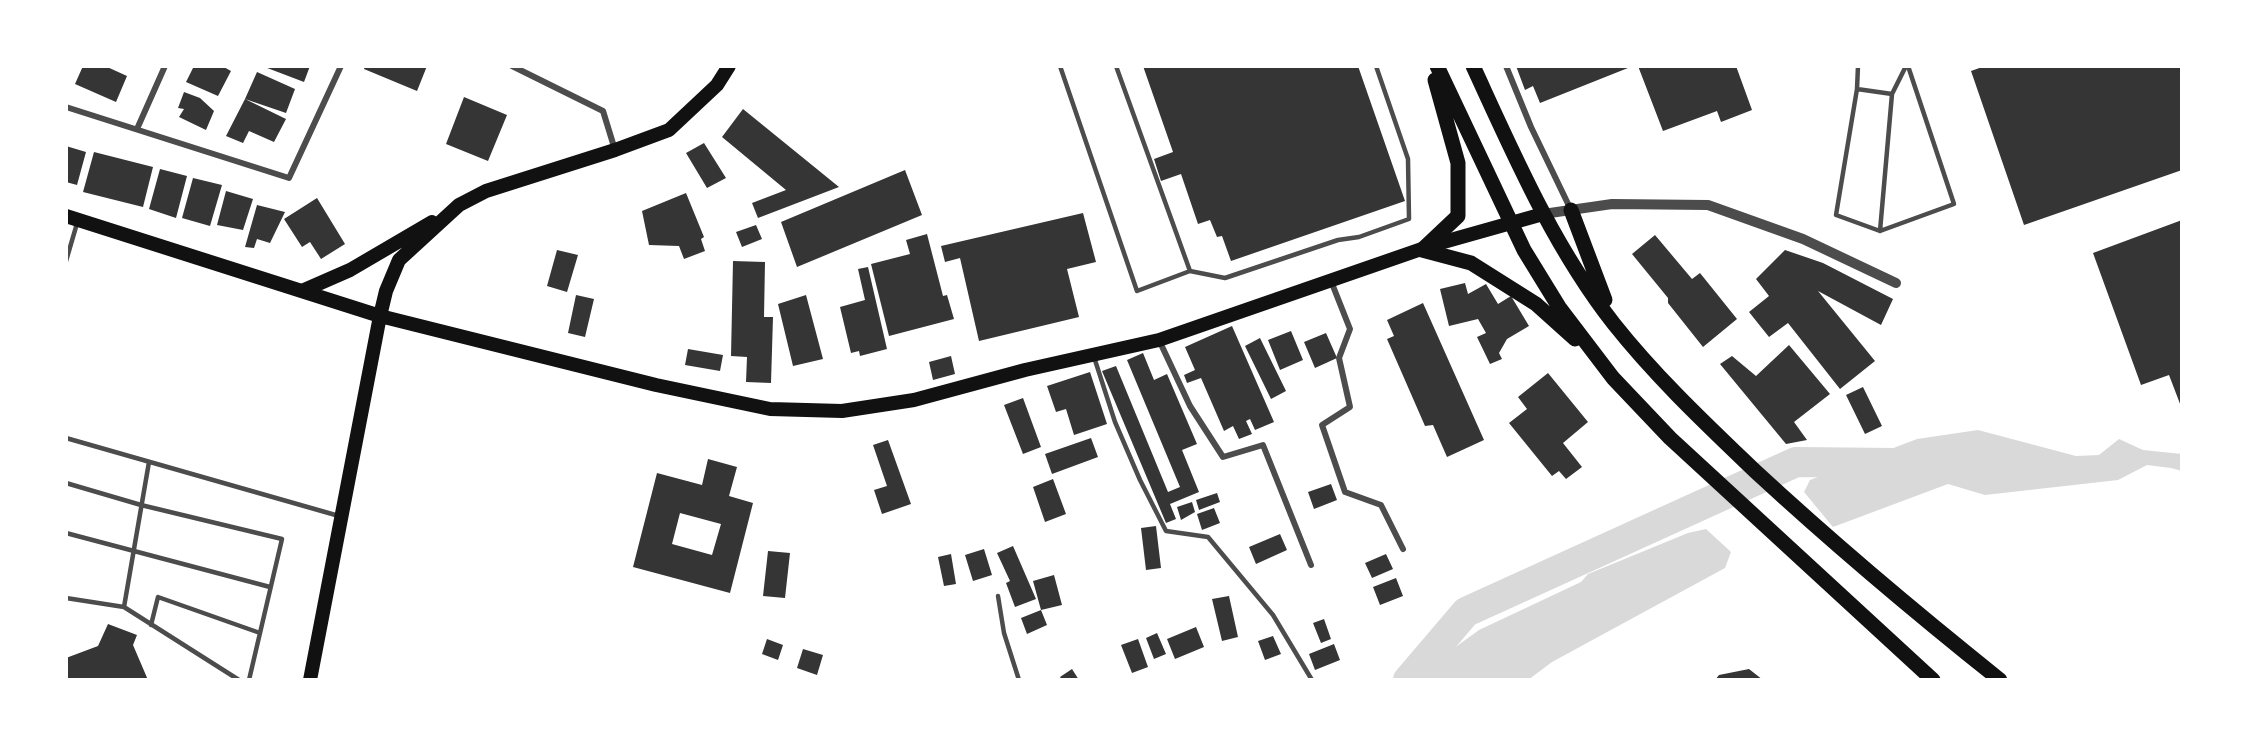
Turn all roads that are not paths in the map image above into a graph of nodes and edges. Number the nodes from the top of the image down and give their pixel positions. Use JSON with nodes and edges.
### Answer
{"nodes":[{"id":1,"x":165,"y":66,"type":"edge"},
{"id":2,"x":341,"y":66,"type":"edge"},
{"id":3,"x":512,"y":66,"type":"edge"},
{"id":4,"x":729,"y":66,"type":"edge"},
{"id":5,"x":1060,"y":66,"type":"edge"},
{"id":6,"x":1116,"y":66,"type":"edge"},
{"id":7,"x":1376,"y":66,"type":"edge"},
{"id":8,"x":1431,"y":66,"type":"edge"},
{"id":9,"x":1437,"y":66,"type":"edge"},
{"id":10,"x":1473,"y":66,"type":"edge"},
{"id":11,"x":1506,"y":66,"type":"edge"},
{"id":12,"x":1858,"y":66,"type":"edge"},
{"id":13,"x":1907,"y":66,"type":"edge"},
{"id":14,"x":1857,"y":88,"type":"junction"},
{"id":15,"x":1892,"y":94,"type":"junction"},
{"id":16,"x":66,"y":107,"type":"edge"},
{"id":17,"x":137,"y":129,"type":"junction"},
{"id":18,"x":615,"y":150,"type":"junction"},
{"id":19,"x":459,"y":205,"type":"junction"},
{"id":20,"x":1572,"y":210,"type":"junction"},
{"id":21,"x":1543,"y":214,"type":"junction"},
{"id":22,"x":72,"y":218,"type":"edge"},
{"id":23,"x":1510,"y":223,"type":"junction"},
{"id":24,"x":1880,"y":231,"type":"junction"},
{"id":25,"x":1422,"y":250,"type":"junction"},
{"id":26,"x":66,"y":261,"type":"edge"},
{"id":27,"x":1190,"y":271,"type":"junction"},
{"id":28,"x":1331,"y":281,"type":"junction"},
{"id":29,"x":1896,"y":283,"type":"dead end"},
{"id":30,"x":302,"y":291,"type":"junction"},
{"id":31,"x":380,"y":316,"type":"junction"},
{"id":32,"x":1613,"y":322,"type":"junction"},
{"id":33,"x":1159,"y":340,"type":"junction"},
{"id":34,"x":1093,"y":355,"type":"junction"},
{"id":35,"x":1600,"y":361,"type":"junction"},
{"id":36,"x":66,"y":438,"type":"edge"},
{"id":37,"x":149,"y":462,"type":"junction"},
{"id":38,"x":66,"y":483,"type":"edge"},
{"id":39,"x":141,"y":505,"type":"junction"},
{"id":40,"x":342,"y":516,"type":"junction"},
{"id":41,"x":66,"y":533,"type":"edge"},
{"id":42,"x":1402,"y":549,"type":"dead end"},
{"id":43,"x":134,"y":550,"type":"junction"},
{"id":44,"x":1311,"y":565,"type":"dead end"},
{"id":45,"x":270,"y":587,"type":"junction"},
{"id":46,"x":998,"y":596,"type":"dead end"},
{"id":47,"x":66,"y":598,"type":"edge"},
{"id":48,"x":124,"y":607,"type":"junction"},
{"id":49,"x":151,"y":625,"type":"junction"},
{"id":50,"x":260,"y":633,"type":"junction"},
{"id":51,"x":239,"y":680,"type":"edge"},
{"id":52,"x":249,"y":680,"type":"edge"},
{"id":53,"x":310,"y":680,"type":"edge"},
{"id":54,"x":1019,"y":680,"type":"edge"},
{"id":55,"x":1312,"y":680,"type":"edge"},
{"id":56,"x":1933,"y":680,"type":"edge"},
{"id":57,"x":2000,"y":680,"type":"edge"}],
"edges":[{"from":1,"to":17,"type":"street"},
{"from":2,"to":17,"type":"street"},
{"from":3,"to":18,"type":"street"},
{"from":4,"to":18,"type":"main road"},
{"from":5,"to":27,"type":"lane"},
{"from":6,"to":27,"type":"lane"},
{"from":7,"to":27,"type":"lane"},
{"from":8,"to":25,"type":"highway"},
{"from":9,"to":23,"type":"highway"},
{"from":10,"to":21,"type":"highway"},
{"from":11,"to":20,"type":"street"},
{"from":12,"to":14,"type":"lane"},
{"from":13,"to":15,"type":"lane"},
{"from":13,"to":24,"type":"lane"},
{"from":14,"to":15,"type":"lane"},
{"from":14,"to":24,"type":"lane"},
{"from":15,"to":24,"type":"lane"},
{"from":16,"to":17,"type":"street"},
{"from":18,"to":19,"type":"main road"},
{"from":19,"to":30,"type":"main road"},
{"from":19,"to":31,"type":"main road"},
{"from":20,"to":21,"type":"street"},
{"from":20,"to":29,"type":"street"},
{"from":20,"to":32,"type":"highway"},
{"from":21,"to":23,"type":"main road"},
{"from":21,"to":32,"type":"highway"},
{"from":22,"to":26,"type":"lane"},
{"from":22,"to":30,"type":"main road"},
{"from":23,"to":25,"type":"main road"},
{"from":23,"to":35,"type":"highway"},
{"from":25,"to":28,"type":"main road"},
{"from":25,"to":35,"type":"highway"},
{"from":28,"to":33,"type":"main road"},
{"from":28,"to":42,"type":"street"},
{"from":30,"to":31,"type":"main road"},
{"from":31,"to":34,"type":"main road"},
{"from":31,"to":40,"type":"main road"},
{"from":32,"to":57,"type":"highway"},
{"from":33,"to":34,"type":"main road"},
{"from":33,"to":44,"type":"street"},
{"from":34,"to":55,"type":"lane"},
{"from":35,"to":56,"type":"highway"},
{"from":36,"to":37,"type":"lane"},
{"from":37,"to":39,"type":"lane"},
{"from":37,"to":40,"type":"lane"},
{"from":38,"to":39,"type":"lane"},
{"from":39,"to":43,"type":"lane"},
{"from":39,"to":45,"type":"lane"},
{"from":40,"to":53,"type":"main road"},
{"from":41,"to":43,"type":"lane"},
{"from":43,"to":45,"type":"lane"},
{"from":43,"to":48,"type":"lane"},
{"from":45,"to":50,"type":"lane"},
{"from":46,"to":54,"type":"lane"},
{"from":47,"to":48,"type":"lane"},
{"from":48,"to":49,"type":"lane"},
{"from":49,"to":50,"type":"lane"},
{"from":49,"to":51,"type":"lane"},
{"from":50,"to":52,"type":"lane"}]}
